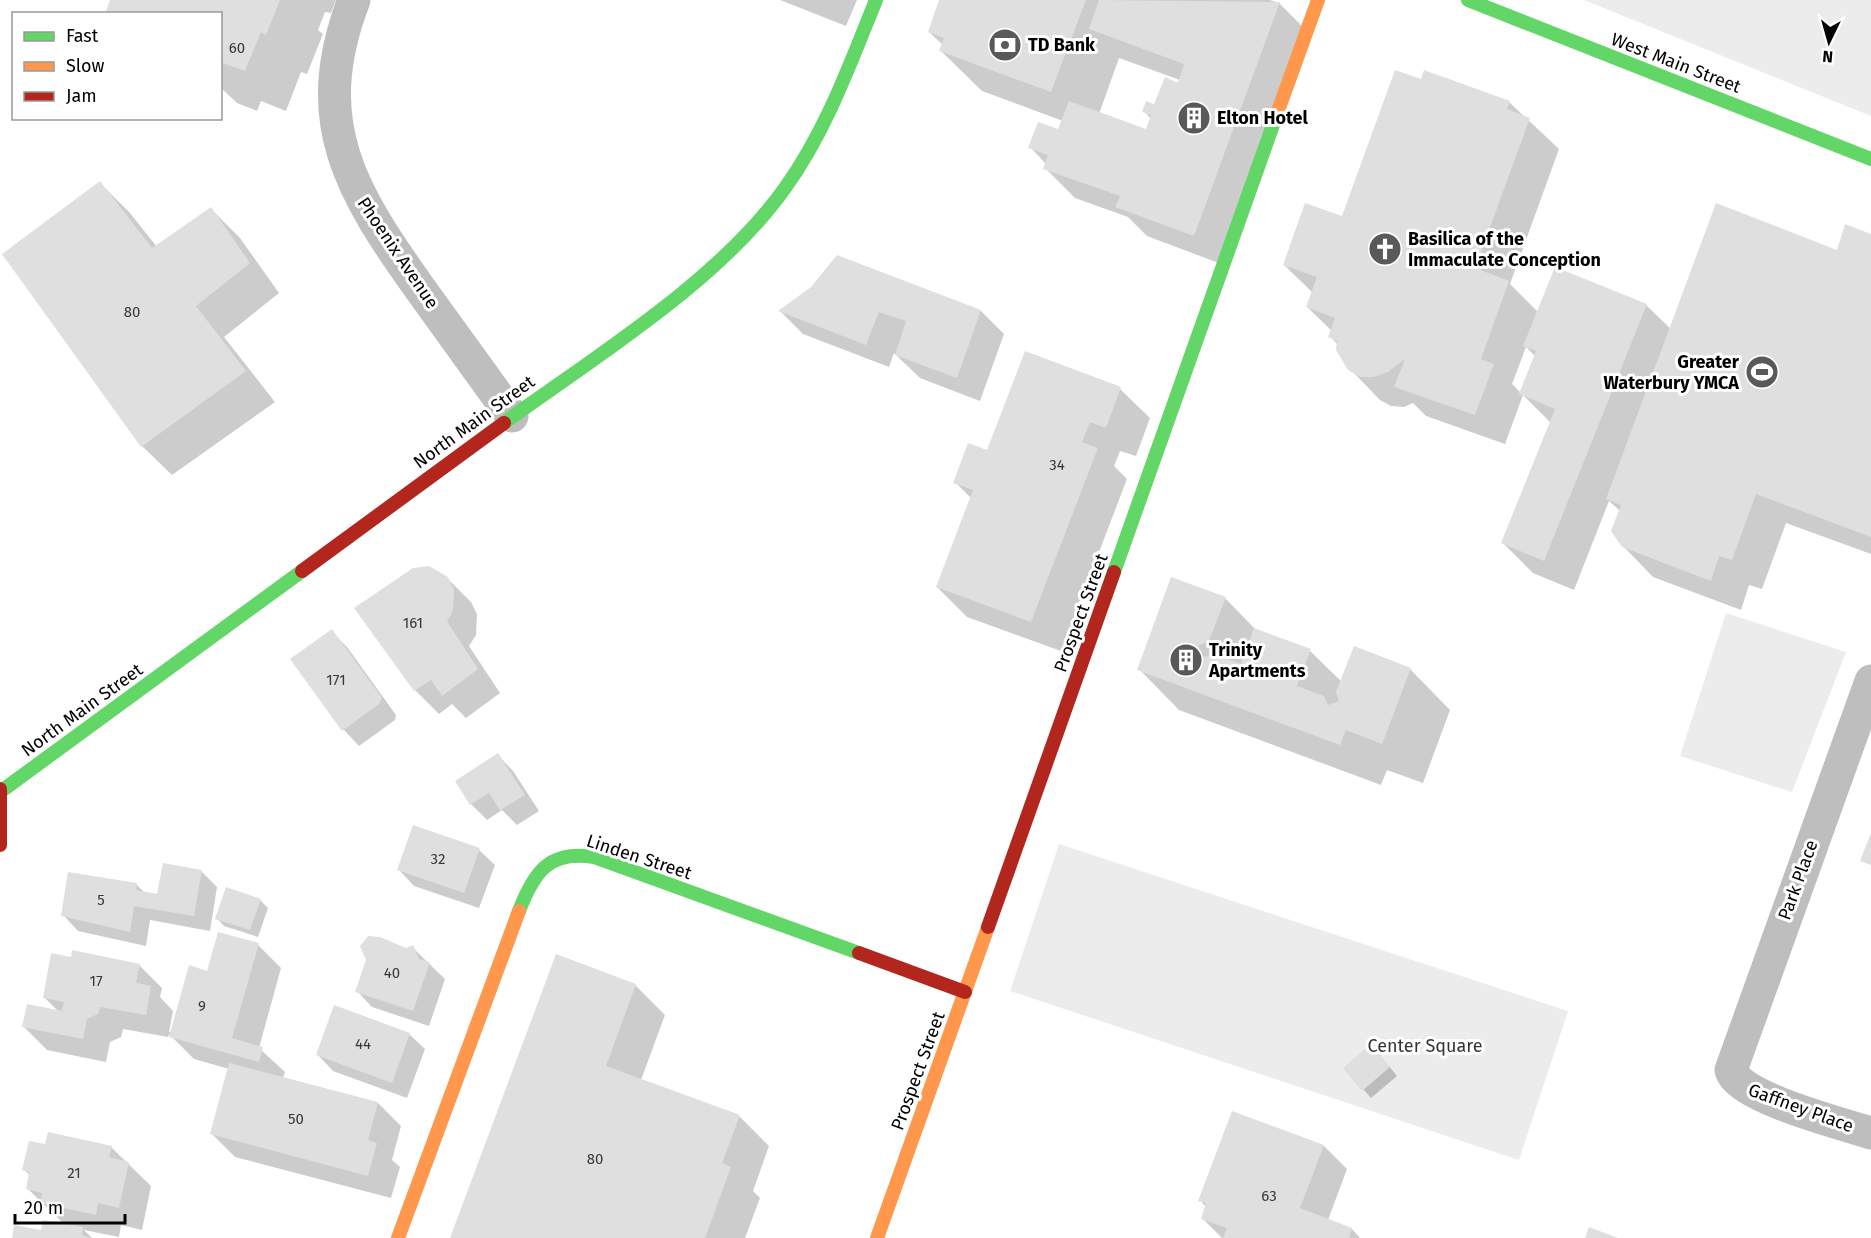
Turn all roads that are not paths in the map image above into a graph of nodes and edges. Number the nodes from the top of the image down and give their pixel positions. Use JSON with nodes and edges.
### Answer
{"nodes":[{"id":1,"x":354,"y":0,"type":"edge"},
{"id":2,"x":876,"y":0,"type":"edge"},
{"id":3,"x":1318,"y":0,"type":"edge"},
{"id":4,"x":1468,"y":0,"type":"edge"},
{"id":5,"x":1871,"y":159,"type":"edge"},
{"id":6,"x":512,"y":416,"type":"junction"},
{"id":7,"x":1871,"y":681,"type":"edge"},
{"id":8,"x":0,"y":791,"type":"edge"},
{"id":9,"x":0,"y":845,"type":"edge"},
{"id":10,"x":965,"y":992,"type":"junction"},
{"id":11,"x":1734,"y":1079,"type":"joint"},
{"id":12,"x":1871,"y":1133,"type":"edge"},
{"id":13,"x":398,"y":1238,"type":"edge"},
{"id":14,"x":877,"y":1238,"type":"edge"}],
"edges":[{"from":1,"to":6,"type":"street","name":"Phoenix Avenue"},
{"from":2,"to":6,"type":"street","name":"North Main Street"},
{"from":3,"to":10,"type":"street","name":"Prospect Street"},
{"from":4,"to":5,"type":"street","name":"West Main Street"},
{"from":6,"to":8,"type":"street","name":"North Main Street"},
{"from":7,"to":11,"type":"street","name":"Park Place"},
{"from":8,"to":9,"type":"street"},
{"from":10,"to":13,"type":"street","name":"Linden Street"},
{"from":10,"to":14,"type":"street","name":"Prospect Street"},
{"from":11,"to":12,"type":"street","name":"Gaffney Place"}]}
